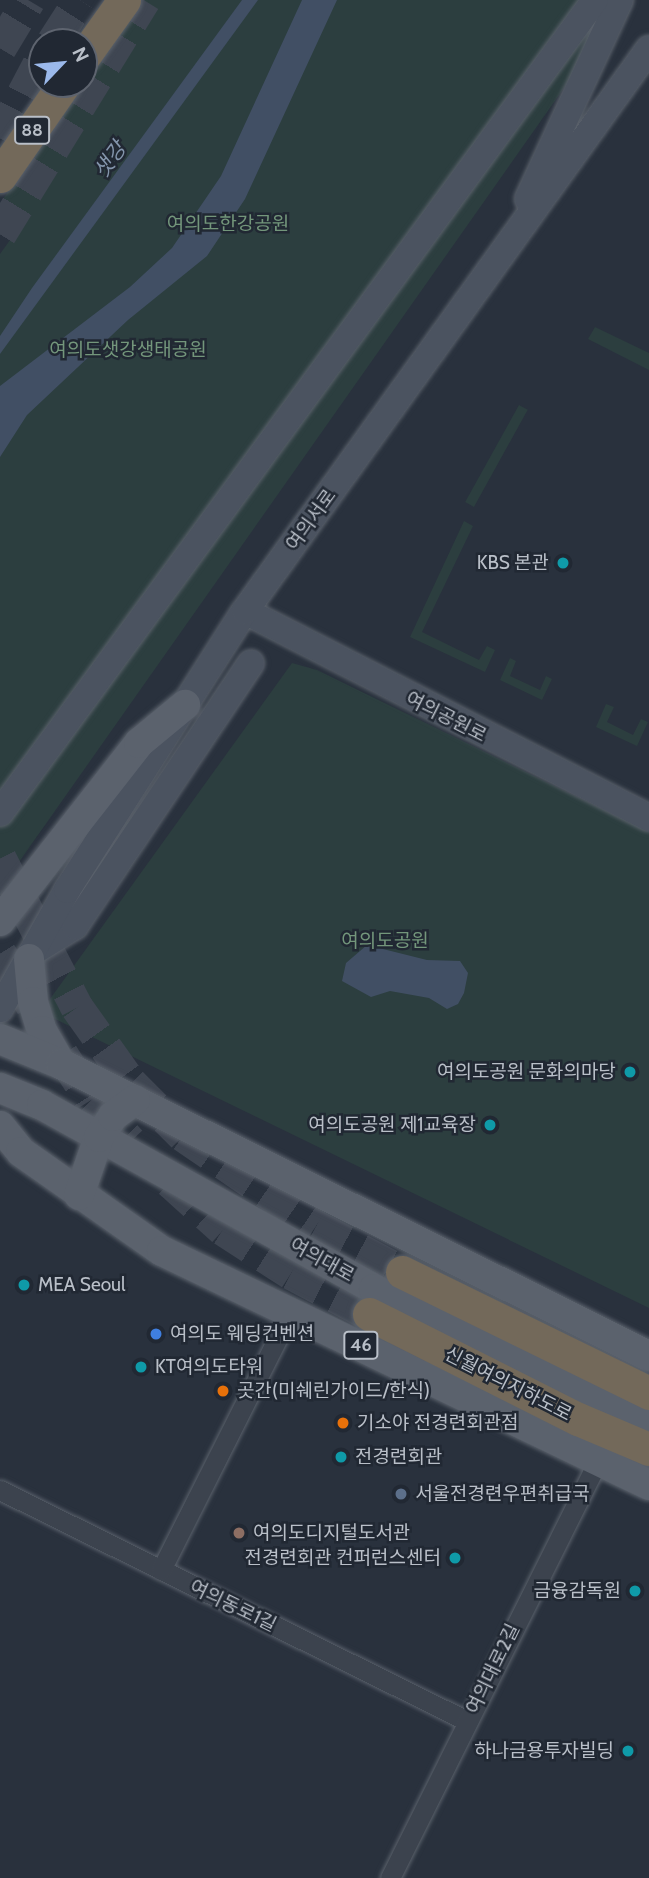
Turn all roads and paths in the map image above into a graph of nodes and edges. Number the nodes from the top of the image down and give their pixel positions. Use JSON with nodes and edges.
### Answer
{"nodes":[{"id":1,"x":124,"y":0,"type":"edge"},
{"id":2,"x":594,"y":0,"type":"edge"},
{"id":3,"x":620,"y":0,"type":"edge"},
{"id":4,"x":98,"y":36,"type":"edge"},
{"id":5,"x":649,"y":49,"type":"edge"},
{"id":6,"x":54,"y":98,"type":"edge"},
{"id":7,"x":0,"y":176,"type":"edge"},
{"id":8,"x":502,"y":257,"type":"junction"},
{"id":9,"x":245,"y":611,"type":"junction"},
{"id":10,"x":301,"y":643,"type":"junction"},
{"id":11,"x":251,"y":663,"type":"junction"},
{"id":12,"x":185,"y":705,"type":"junction"},
{"id":13,"x":0,"y":813,"type":"edge"},
{"id":14,"x":649,"y":818,"type":"edge"},
{"id":15,"x":67,"y":890,"type":"junction"},
{"id":16,"x":0,"y":920,"type":"edge"},
{"id":17,"x":32,"y":955,"type":"junction"},
{"id":18,"x":0,"y":1009,"type":"edge"},
{"id":19,"x":0,"y":1039,"type":"edge"},
{"id":20,"x":61,"y":1064,"type":"junction"},
{"id":21,"x":0,"y":1088,"type":"edge"},
{"id":22,"x":135,"y":1100,"type":"junction"},
{"id":23,"x":0,"y":1126,"type":"edge"},
{"id":24,"x":99,"y":1137,"type":"junction"},
{"id":25,"x":0,"y":1152,"type":"edge"},
{"id":26,"x":79,"y":1195,"type":"junction"},
{"id":27,"x":402,"y":1272,"type":"tunnel mouth"},
{"id":28,"x":291,"y":1312,"type":"junction"},
{"id":29,"x":369,"y":1314,"type":"tunnel mouth"},
{"id":30,"x":649,"y":1356,"type":"edge"},
{"id":31,"x":649,"y":1393,"type":"edge"},
{"id":32,"x":578,"y":1419,"type":"junction"},
{"id":33,"x":649,"y":1421,"type":"edge"},
{"id":34,"x":649,"y":1450,"type":"edge"},
{"id":35,"x":598,"y":1461,"type":"junction"},
{"id":36,"x":649,"y":1471,"type":"edge"},
{"id":37,"x":649,"y":1485,"type":"edge"},
{"id":38,"x":0,"y":1490,"type":"edge"},
{"id":39,"x":160,"y":1570,"type":"junction"},
{"id":40,"x":467,"y":1721,"type":"junction"},
{"id":41,"x":390,"y":1878,"type":"edge"}],
"edges":[{"from":1,"to":4,"type":"highway"},
{"from":2,"to":13,"type":"main road"},
{"from":3,"to":8,"type":"main road"},
{"from":5,"to":8,"type":"main road","name":"여의서로"},
{"from":6,"to":7,"type":"highway","number":"88"},
{"from":8,"to":9,"type":"main road","name":"여의서로"},
{"from":9,"to":10,"type":"main road","name":"여의공원로"},
{"from":9,"to":12,"type":"main road","name":"여의서로"},
{"from":10,"to":11,"type":"main road"},
{"from":10,"to":14,"type":"main road","name":"여의공원로"},
{"from":11,"to":15,"type":"main road"},
{"from":11,"to":17,"type":"main road"},
{"from":12,"to":15,"type":"main road","name":"여의서로"},
{"from":12,"to":16,"type":"main road"},
{"from":15,"to":17,"type":"main road","name":"여의서로"},
{"from":17,"to":18,"type":"main road","name":"여의서로"},
{"from":17,"to":20,"type":"main road"},
{"from":19,"to":20,"type":"main road"},
{"from":20,"to":22,"type":"main road"},
{"from":21,"to":24,"type":"main road","name":"여의대로"},
{"from":22,"to":24,"type":"main road"},
{"from":22,"to":30,"type":"main road"},
{"from":23,"to":26,"type":"main road"},
{"from":24,"to":26,"type":"main road"},
{"from":24,"to":33,"type":"main road","name":"여의대로"},
{"from":25,"to":26,"type":"main road"},
{"from":26,"to":28,"type":"main road","number":"46"},
{"from":27,"to":31,"type":"highway"},
{"from":28,"to":35,"type":"main road","number":"46"},
{"from":28,"to":39,"type":"street"},
{"from":29,"to":32,"type":"highway","name":"신월여의지하도로"},
{"from":32,"to":34,"type":"highway","name":"신월여의지하도로"},
{"from":32,"to":36,"type":"highway"},
{"from":35,"to":37,"type":"main road","number":"46"},
{"from":35,"to":40,"type":"street","name":"여의대로2길"},
{"from":38,"to":39,"type":"street","name":"여의동로1길"},
{"from":39,"to":40,"type":"street","name":"여의동로1길"},
{"from":40,"to":41,"type":"street","name":"여의대로2길"}]}
